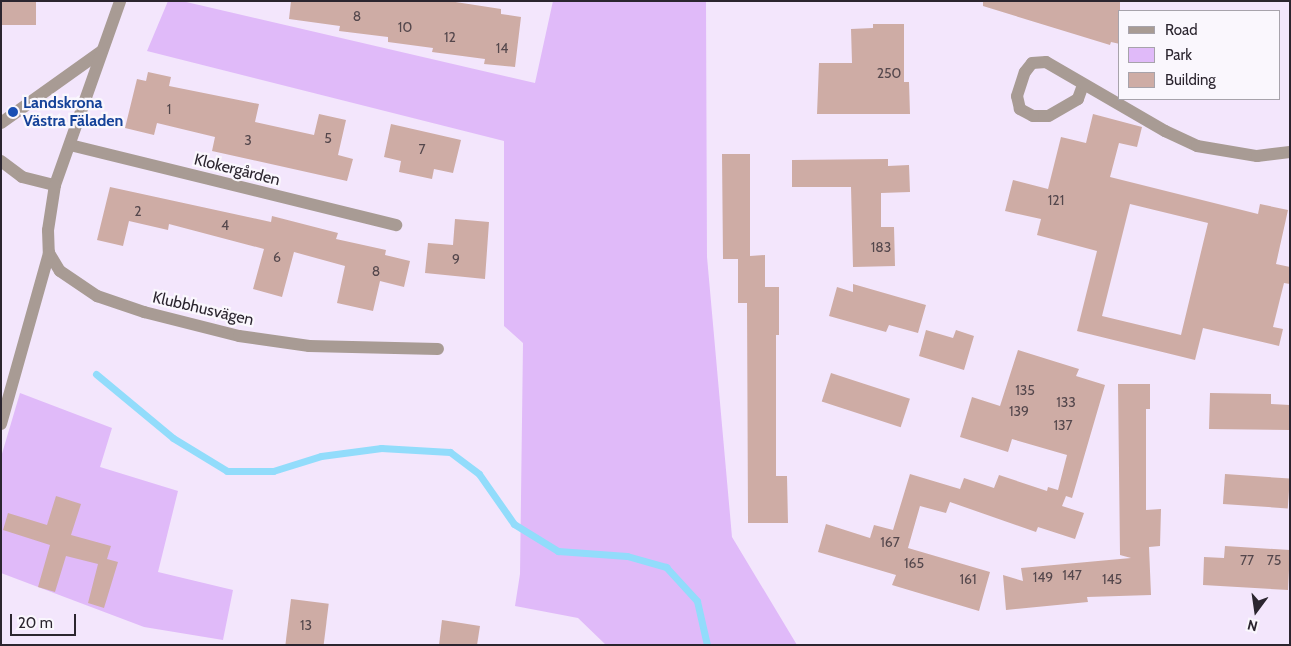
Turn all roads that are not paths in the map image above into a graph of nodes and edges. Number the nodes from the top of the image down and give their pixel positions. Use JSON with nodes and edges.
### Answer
{"nodes":[{"id":1,"x":120,"y":1,"type":"edge"},
{"id":2,"x":102,"y":52,"type":"junction"},
{"id":3,"x":1083,"y":85,"type":"junction"},
{"id":4,"x":1,"y":123,"type":"edge"},
{"id":5,"x":70,"y":145,"type":"junction"},
{"id":6,"x":1290,"y":152,"type":"edge"},
{"id":7,"x":1,"y":161,"type":"edge"},
{"id":8,"x":55,"y":185,"type":"junction"},
{"id":9,"x":396,"y":226,"type":"dead end"},
{"id":10,"x":49,"y":253,"type":"junction"},
{"id":11,"x":438,"y":349,"type":"dead end"},
{"id":12,"x":1,"y":424,"type":"edge"}],
"edges":[{"from":1,"to":2,"type":"street"},
{"from":2,"to":4,"type":"street"},
{"from":2,"to":5,"type":"street"},
{"from":3,"to":3,"type":"street"},
{"from":3,"to":6,"type":"street"},
{"from":5,"to":8,"type":"street"},
{"from":5,"to":9,"type":"street","name":"Klokergården"},
{"from":7,"to":8,"type":"street"},
{"from":8,"to":10,"type":"street"},
{"from":10,"to":11,"type":"street","name":"Klubbhusvägen"},
{"from":10,"to":12,"type":"street"}]}
